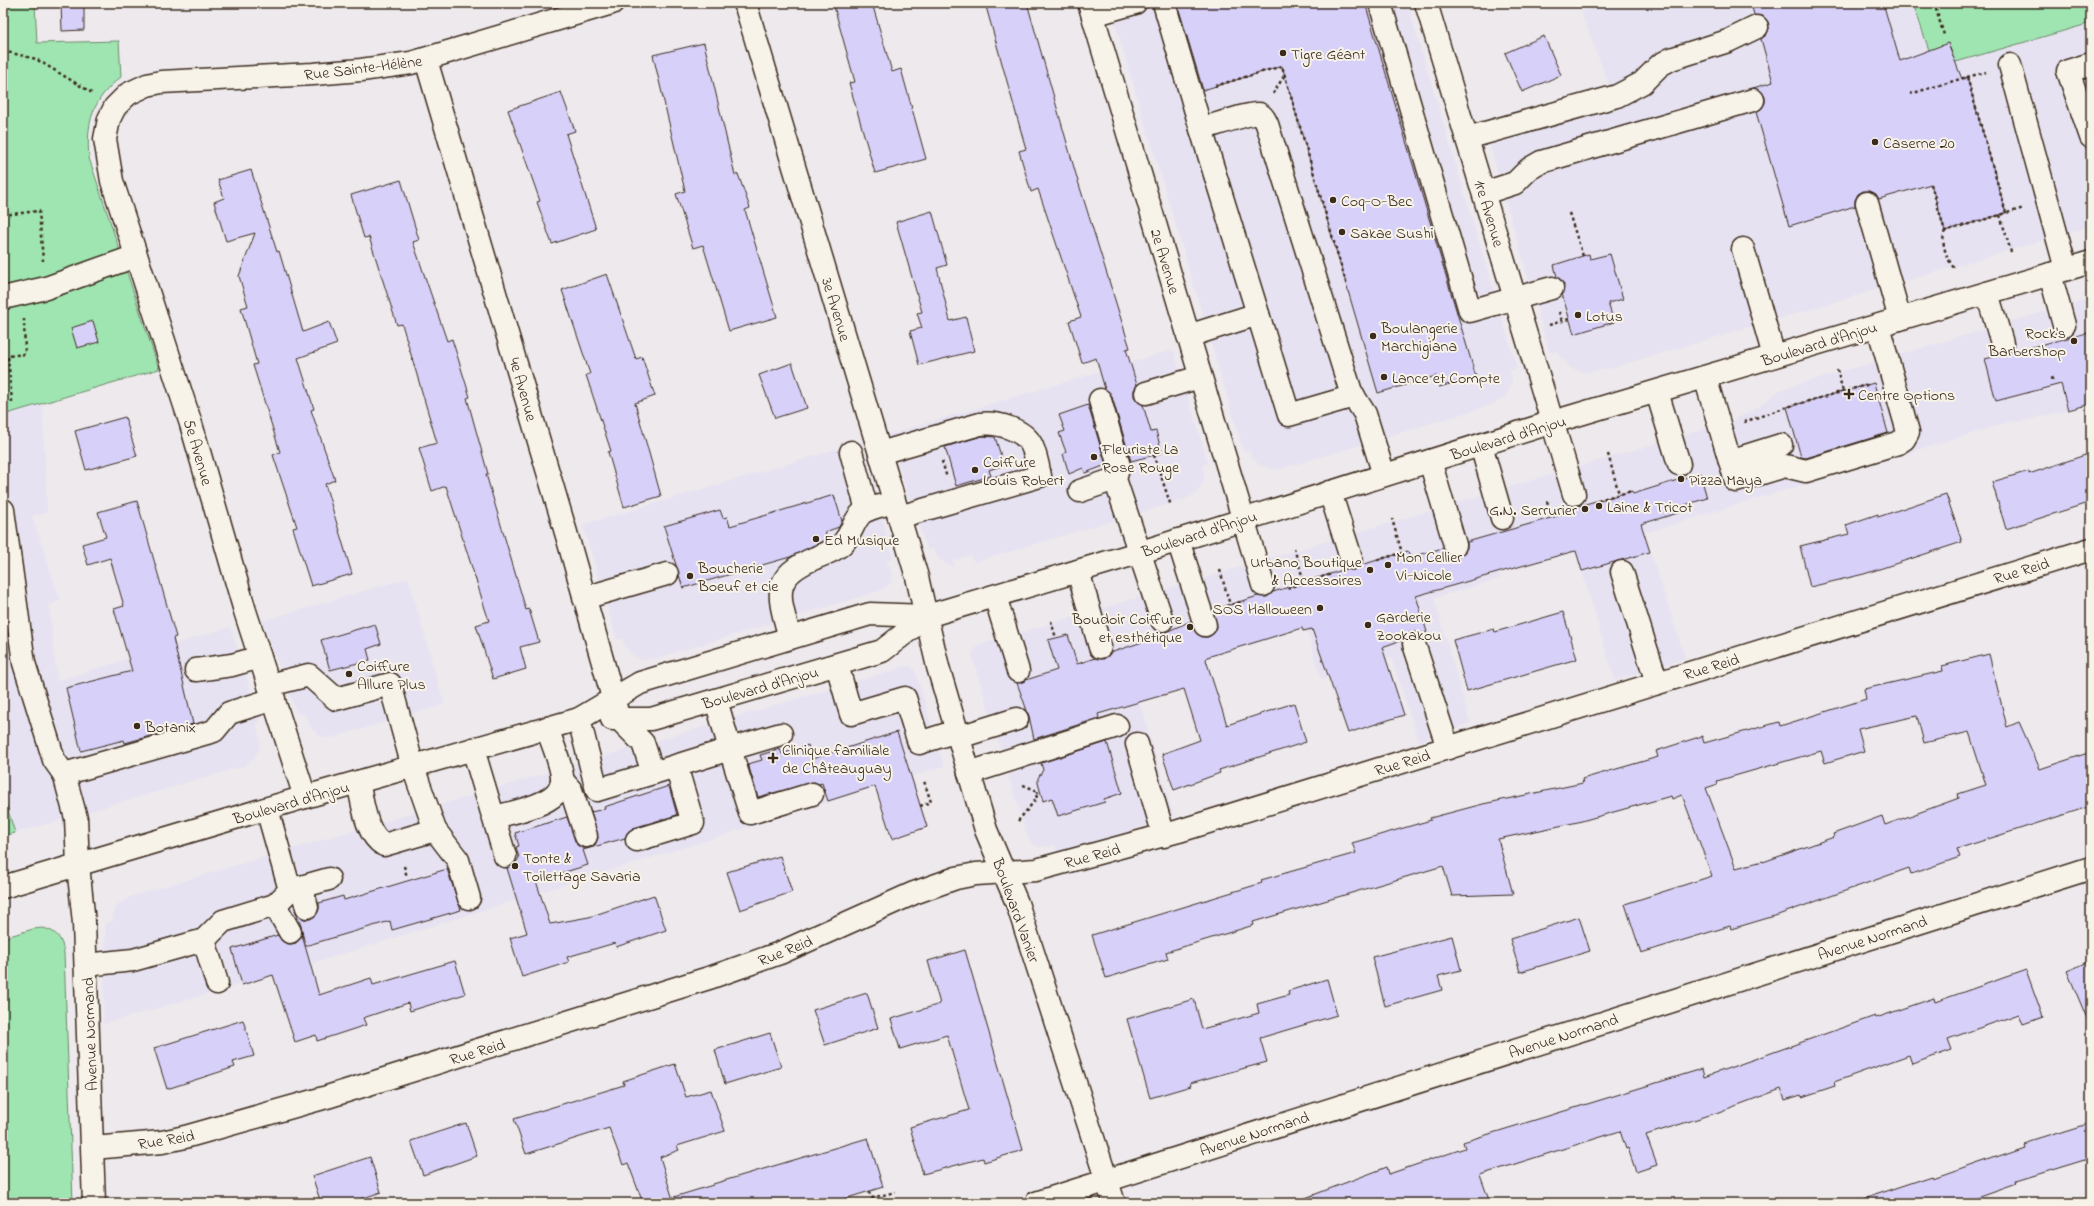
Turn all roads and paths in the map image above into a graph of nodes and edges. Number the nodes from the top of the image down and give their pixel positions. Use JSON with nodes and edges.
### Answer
{"nodes":[{"id":1,"x":612,"y":3,"type":"edge"},
{"id":2,"x":745,"y":3,"type":"edge"},
{"id":3,"x":1135,"y":3,"type":"edge"},
{"id":4,"x":1164,"y":3,"type":"edge"},
{"id":5,"x":1380,"y":3,"type":"edge"},
{"id":6,"x":1426,"y":3,"type":"edge"},
{"id":7,"x":1934,"y":3,"type":"edge"},
{"id":8,"x":1091,"y":9,"type":"edge"},
{"id":9,"x":1757,"y":27,"type":"dead end"},
{"id":10,"x":1944,"y":35,"type":"dead end"},
{"id":11,"x":3,"y":51,"type":"edge"},
{"id":12,"x":426,"y":60,"type":"junction"},
{"id":13,"x":2091,"y":64,"type":"edge"},
{"id":14,"x":2010,"y":65,"type":"dead end"},
{"id":15,"x":1910,"y":94,"type":"dead end"},
{"id":16,"x":1753,"y":100,"type":"dead end"},
{"id":17,"x":115,"y":107,"type":"junction"},
{"id":18,"x":1201,"y":129,"type":"junction"},
{"id":19,"x":2091,"y":137,"type":"edge"},
{"id":20,"x":1467,"y":138,"type":"junction"},
{"id":21,"x":1931,"y":184,"type":"dead end"},
{"id":22,"x":1484,"y":193,"type":"junction"},
{"id":23,"x":1867,"y":203,"type":"dead end"},
{"id":24,"x":2011,"y":212,"type":"dead end"},
{"id":25,"x":1569,"y":213,"type":"dead end"},
{"id":26,"x":2006,"y":213,"type":"junction"},
{"id":27,"x":2000,"y":215,"type":"junction"},
{"id":28,"x":1945,"y":231,"type":"junction"},
{"id":29,"x":1743,"y":249,"type":"dead end"},
{"id":30,"x":2011,"y":252,"type":"dead end"},
{"id":31,"x":136,"y":256,"type":"junction"},
{"id":32,"x":1583,"y":256,"type":"dead end"},
{"id":33,"x":2091,"y":262,"type":"edge"},
{"id":34,"x":1955,"y":269,"type":"dead end"},
{"id":35,"x":2058,"y":272,"type":"junction"},
{"id":36,"x":1552,"y":288,"type":"dead end"},
{"id":37,"x":1987,"y":293,"type":"junction"},
{"id":38,"x":3,"y":298,"type":"edge"},
{"id":39,"x":1516,"y":298,"type":"junction"},
{"id":40,"x":1258,"y":314,"type":"junction"},
{"id":41,"x":1569,"y":318,"type":"dead end"},
{"id":42,"x":1900,"y":319,"type":"junction"},
{"id":43,"x":1546,"y":325,"type":"dead end"},
{"id":44,"x":2064,"y":325,"type":"dead end"},
{"id":45,"x":1878,"y":326,"type":"junction"},
{"id":46,"x":1188,"y":336,"type":"junction"},
{"id":47,"x":2002,"y":343,"type":"dead end"},
{"id":48,"x":1774,"y":356,"type":"junction"},
{"id":49,"x":1837,"y":370,"type":"dead end"},
{"id":50,"x":1200,"y":377,"type":"junction"},
{"id":51,"x":1705,"y":377,"type":"junction"},
{"id":52,"x":1874,"y":383,"type":"dead end"},
{"id":53,"x":1843,"y":391,"type":"junction"},
{"id":54,"x":1657,"y":392,"type":"junction"},
{"id":55,"x":1146,"y":393,"type":"dead end"},
{"id":56,"x":1354,"y":396,"type":"junction"},
{"id":57,"x":1100,"y":400,"type":"dead end"},
{"id":58,"x":1553,"y":422,"type":"junction"},
{"id":59,"x":1721,"y":430,"type":"junction"},
{"id":60,"x":1781,"y":444,"type":"dead end"},
{"id":61,"x":1481,"y":445,"type":"junction"},
{"id":62,"x":851,"y":452,"type":"dead end"},
{"id":63,"x":880,"y":453,"type":"junction"},
{"id":64,"x":1608,"y":454,"type":"dead end"},
{"id":65,"x":1154,"y":455,"type":"dead end"},
{"id":66,"x":940,"y":456,"type":"dead end"},
{"id":67,"x":1430,"y":461,"type":"junction"},
{"id":68,"x":1730,"y":461,"type":"junction"},
{"id":69,"x":1679,"y":464,"type":"dead end"},
{"id":70,"x":1384,"y":475,"type":"junction"},
{"id":71,"x":1115,"y":479,"type":"junction"},
{"id":72,"x":948,"y":482,"type":"dead end"},
{"id":73,"x":1080,"y":491,"type":"dead end"},
{"id":74,"x":1330,"y":492,"type":"junction"},
{"id":75,"x":1574,"y":494,"type":"dead end"},
{"id":76,"x":1619,"y":494,"type":"dead end"},
{"id":77,"x":1171,"y":506,"type":"dead end"},
{"id":78,"x":3,"y":510,"type":"edge"},
{"id":79,"x":867,"y":510,"type":"junction"},
{"id":80,"x":897,"y":510,"type":"junction"},
{"id":81,"x":1502,"y":518,"type":"dead end"},
{"id":82,"x":1243,"y":519,"type":"junction"},
{"id":83,"x":1392,"y":519,"type":"dead end"},
{"id":84,"x":1178,"y":540,"type":"junction"},
{"id":85,"x":1455,"y":545,"type":"dead end"},
{"id":86,"x":1294,"y":548,"type":"dead end"},
{"id":87,"x":2091,"y":549,"type":"edge"},
{"id":88,"x":1138,"y":553,"type":"junction"},
{"id":89,"x":1351,"y":558,"type":"dead end"},
{"id":90,"x":1374,"y":561,"type":"dead end"},
{"id":91,"x":1220,"y":570,"type":"dead end"},
{"id":92,"x":1078,"y":571,"type":"junction"},
{"id":93,"x":1622,"y":572,"type":"dead end"},
{"id":94,"x":1334,"y":573,"type":"dead end"},
{"id":95,"x":667,"y":574,"type":"dead end"},
{"id":96,"x":1304,"y":582,"type":"junction"},
{"id":97,"x":1264,"y":591,"type":"junction"},
{"id":98,"x":995,"y":596,"type":"junction"},
{"id":99,"x":584,"y":598,"type":"junction"},
{"id":100,"x":1230,"y":605,"type":"junction"},
{"id":101,"x":1223,"y":607,"type":"dead end"},
{"id":102,"x":927,"y":616,"type":"junction"},
{"id":103,"x":1162,"y":620,"type":"dead end"},
{"id":104,"x":1051,"y":621,"type":"dead end"},
{"id":105,"x":1205,"y":625,"type":"dead end"},
{"id":106,"x":790,"y":638,"type":"junction"},
{"id":107,"x":1056,"y":638,"type":"dead end"},
{"id":108,"x":1414,"y":644,"type":"dead end"},
{"id":109,"x":1100,"y":646,"type":"dead end"},
{"id":110,"x":260,"y":657,"type":"junction"},
{"id":111,"x":837,"y":665,"type":"junction"},
{"id":112,"x":196,"y":670,"type":"dead end"},
{"id":113,"x":1018,"y":671,"type":"dead end"},
{"id":114,"x":1657,"y":683,"type":"junction"},
{"id":115,"x":271,"y":692,"type":"junction"},
{"id":116,"x":716,"y":700,"type":"junction"},
{"id":117,"x":616,"y":709,"type":"junction"},
{"id":118,"x":579,"y":719,"type":"junction"},
{"id":119,"x":1017,"y":719,"type":"dead end"},
{"id":120,"x":1117,"y":726,"type":"dead end"},
{"id":121,"x":547,"y":728,"type":"junction"},
{"id":122,"x":781,"y":734,"type":"dead end"},
{"id":123,"x":958,"y":734,"type":"junction"},
{"id":124,"x":1137,"y":744,"type":"dead end"},
{"id":125,"x":1448,"y":748,"type":"junction"},
{"id":126,"x":473,"y":749,"type":"junction"},
{"id":127,"x":730,"y":749,"type":"junction"},
{"id":128,"x":676,"y":766,"type":"junction"},
{"id":129,"x":413,"y":767,"type":"junction"},
{"id":130,"x":653,"y":773,"type":"junction"},
{"id":131,"x":970,"y":773,"type":"junction"},
{"id":132,"x":64,"y":774,"type":"junction"},
{"id":133,"x":562,"y":780,"type":"junction"},
{"id":134,"x":924,"y":781,"type":"dead end"},
{"id":135,"x":358,"y":782,"type":"junction"},
{"id":136,"x":1018,"y":782,"type":"dead end"},
{"id":137,"x":1040,"y":792,"type":"dead end"},
{"id":138,"x":1036,"y":793,"type":"junction"},
{"id":139,"x":812,"y":794,"type":"dead end"},
{"id":140,"x":305,"y":797,"type":"junction"},
{"id":141,"x":920,"y":806,"type":"dead end"},
{"id":142,"x":267,"y":809,"type":"junction"},
{"id":143,"x":494,"y":817,"type":"junction"},
{"id":144,"x":1018,"y":821,"type":"dead end"},
{"id":145,"x":435,"y":830,"type":"junction"},
{"id":146,"x":586,"y":836,"type":"dead end"},
{"id":147,"x":1164,"y":836,"type":"junction"},
{"id":148,"x":637,"y":840,"type":"dead end"},
{"id":149,"x":505,"y":856,"type":"dead end"},
{"id":150,"x":78,"y":865,"type":"junction"},
{"id":151,"x":2091,"y":868,"type":"edge"},
{"id":152,"x":1004,"y":872,"type":"junction"},
{"id":153,"x":329,"y":879,"type":"dead end"},
{"id":154,"x":3,"y":887,"type":"edge"},
{"id":155,"x":293,"y":897,"type":"junction"},
{"id":156,"x":469,"y":898,"type":"dead end"},
{"id":157,"x":290,"y":932,"type":"dead end"},
{"id":158,"x":204,"y":940,"type":"junction"},
{"id":159,"x":86,"y":965,"type":"junction"},
{"id":160,"x":217,"y":983,"type":"dead end"},
{"id":161,"x":93,"y":1148,"type":"junction"},
{"id":162,"x":1106,"y":1180,"type":"junction"},
{"id":163,"x":869,"y":1192,"type":"dead end"},
{"id":164,"x":894,"y":1192,"type":"dead end"},
{"id":165,"x":94,"y":1203,"type":"edge"},
{"id":166,"x":1036,"y":1203,"type":"edge"},
{"id":167,"x":1114,"y":1203,"type":"edge"}],
"edges":[{"from":1,"to":12,"type":"street","name":"Rue Sainte-Hélène"},
{"from":2,"to":63,"type":"street","name":"3e Avenue"},
{"from":3,"to":8,"type":"street"},
{"from":4,"to":18,"type":"street"},
{"from":5,"to":39,"type":"street"},
{"from":6,"to":20,"type":"street","name":"1re Avenue"},
{"from":7,"to":10,"type":"path"},
{"from":8,"to":46,"type":"street","name":"2e Avenue"},
{"from":9,"to":20,"type":"street"},
{"from":11,"to":17,"type":"path"},
{"from":12,"to":17,"type":"street","name":"Rue Sainte-Hélène"},
{"from":12,"to":99,"type":"street","name":"4e Avenue"},
{"from":13,"to":19,"type":"street"},
{"from":14,"to":35,"type":"street"},
{"from":15,"to":26,"type":"path"},
{"from":16,"to":22,"type":"street"},
{"from":17,"to":31,"type":"street","name":"5e Avenue"},
{"from":18,"to":40,"type":"street"},
{"from":18,"to":56,"type":"street"},
{"from":20,"to":22,"type":"street","name":"1re Avenue"},
{"from":21,"to":28,"type":"path"},
{"from":22,"to":39,"type":"street","name":"1re Avenue"},
{"from":23,"to":42,"type":"street"},
{"from":24,"to":26,"type":"path"},
{"from":25,"to":32,"type":"path"},
{"from":26,"to":27,"type":"path"},
{"from":27,"to":28,"type":"path"},
{"from":27,"to":30,"type":"path"},
{"from":28,"to":34,"type":"path"},
{"from":29,"to":48,"type":"street"},
{"from":31,"to":38,"type":"street"},
{"from":31,"to":110,"type":"street","name":"5e Avenue"},
{"from":33,"to":35,"type":"street","name":"Boulevard d'Anjou"},
{"from":35,"to":37,"type":"street","name":"Boulevard d'Anjou"},
{"from":35,"to":44,"type":"street"},
{"from":36,"to":39,"type":"street"},
{"from":37,"to":42,"type":"street","name":"Boulevard d'Anjou"},
{"from":37,"to":47,"type":"street"},
{"from":39,"to":58,"type":"street","name":"1re Avenue"},
{"from":40,"to":46,"type":"street"},
{"from":40,"to":56,"type":"street"},
{"from":41,"to":43,"type":"path"},
{"from":42,"to":45,"type":"street","name":"Boulevard d'Anjou"},
{"from":45,"to":48,"type":"street","name":"Boulevard d'Anjou"},
{"from":45,"to":68,"type":"street"},
{"from":46,"to":50,"type":"street","name":"2e Avenue"},
{"from":48,"to":51,"type":"street","name":"Boulevard d'Anjou"},
{"from":49,"to":53,"type":"path"},
{"from":50,"to":55,"type":"street"},
{"from":50,"to":82,"type":"street","name":"2e Avenue"},
{"from":51,"to":54,"type":"street","name":"Boulevard d'Anjou"},
{"from":51,"to":59,"type":"street"},
{"from":52,"to":53,"type":"path"},
{"from":53,"to":59,"type":"path"},
{"from":54,"to":58,"type":"street","name":"Boulevard d'Anjou"},
{"from":54,"to":69,"type":"street"},
{"from":56,"to":70,"type":"street"},
{"from":57,"to":71,"type":"street"},
{"from":58,"to":61,"type":"street","name":"Boulevard d'Anjou"},
{"from":58,"to":75,"type":"street","name":"1re Avenue"},
{"from":59,"to":68,"type":"street"},
{"from":60,"to":68,"type":"street"},
{"from":61,"to":67,"type":"street","name":"Boulevard d'Anjou"},
{"from":61,"to":81,"type":"street"},
{"from":62,"to":79,"type":"street"},
{"from":63,"to":80,"type":"street","name":"3e Avenue"},
{"from":63,"to":80,"type":"street"},
{"from":64,"to":76,"type":"path"},
{"from":65,"to":77,"type":"path"},
{"from":66,"to":72,"type":"path"},
{"from":67,"to":70,"type":"street","name":"Boulevard d'Anjou"},
{"from":67,"to":85,"type":"street"},
{"from":70,"to":74,"type":"street","name":"Boulevard d'Anjou"},
{"from":71,"to":73,"type":"street"},
{"from":71,"to":88,"type":"street"},
{"from":74,"to":82,"type":"street","name":"Boulevard d'Anjou"},
{"from":74,"to":89,"type":"street"},
{"from":78,"to":132,"type":"street","name":"Avenue Normand"},
{"from":79,"to":80,"type":"street"},
{"from":79,"to":106,"type":"street"},
{"from":80,"to":102,"type":"street","name":"3e Avenue"},
{"from":82,"to":84,"type":"street","name":"Boulevard d'Anjou"},
{"from":82,"to":97,"type":"street","name":"2e Avenue"},
{"from":83,"to":90,"type":"path"},
{"from":84,"to":88,"type":"street","name":"Boulevard d'Anjou"},
{"from":84,"to":105,"type":"street"},
{"from":86,"to":96,"type":"path"},
{"from":87,"to":114,"type":"street","name":"Rue Reid"},
{"from":88,"to":92,"type":"street","name":"Boulevard d'Anjou"},
{"from":88,"to":103,"type":"street"},
{"from":91,"to":100,"type":"path"},
{"from":92,"to":98,"type":"street","name":"Boulevard d'Anjou"},
{"from":92,"to":109,"type":"street"},
{"from":93,"to":114,"type":"street"},
{"from":94,"to":96,"type":"path"},
{"from":95,"to":99,"type":"street"},
{"from":96,"to":97,"type":"path"},
{"from":97,"to":100,"type":"path"},
{"from":98,"to":102,"type":"street","name":"Boulevard d'Anjou"},
{"from":98,"to":113,"type":"street"},
{"from":99,"to":117,"type":"street","name":"4e Avenue"},
{"from":100,"to":101,"type":"path"},
{"from":102,"to":106,"type":"street","name":"Boulevard d'Anjou"},
{"from":102,"to":111,"type":"street","name":"Boulevard d'Anjou"},
{"from":102,"to":123,"type":"street","name":"Boulevard Vanier"},
{"from":104,"to":107,"type":"path"},
{"from":106,"to":117,"type":"street","name":"Boulevard d'Anjou"},
{"from":108,"to":125,"type":"street"},
{"from":110,"to":112,"type":"street"},
{"from":110,"to":115,"type":"street","name":"5e Avenue"},
{"from":111,"to":116,"type":"street","name":"Boulevard d'Anjou"},
{"from":111,"to":123,"type":"street"},
{"from":114,"to":125,"type":"street","name":"Rue Reid"},
{"from":115,"to":129,"type":"street"},
{"from":115,"to":132,"type":"street"},
{"from":115,"to":140,"type":"street","name":"5e Avenue"},
{"from":116,"to":117,"type":"street","name":"Boulevard d'Anjou"},
{"from":116,"to":127,"type":"street"},
{"from":117,"to":118,"type":"street","name":"Boulevard d'Anjou"},
{"from":117,"to":130,"type":"street"},
{"from":118,"to":121,"type":"street","name":"Boulevard d'Anjou"},
{"from":118,"to":130,"type":"street"},
{"from":119,"to":123,"type":"street"},
{"from":120,"to":131,"type":"street"},
{"from":121,"to":126,"type":"street","name":"Boulevard d'Anjou"},
{"from":121,"to":133,"type":"street"},
{"from":122,"to":127,"type":"street"},
{"from":123,"to":131,"type":"street","name":"Boulevard Vanier"},
{"from":124,"to":147,"type":"street"},
{"from":125,"to":147,"type":"street","name":"Rue Reid"},
{"from":126,"to":129,"type":"street","name":"Boulevard d'Anjou"},
{"from":126,"to":143,"type":"street"},
{"from":127,"to":128,"type":"street"},
{"from":127,"to":139,"type":"street"},
{"from":128,"to":130,"type":"street"},
{"from":128,"to":148,"type":"street"},
{"from":129,"to":135,"type":"street","name":"Boulevard d'Anjou"},
{"from":129,"to":145,"type":"street"},
{"from":131,"to":152,"type":"street","name":"Boulevard Vanier"},
{"from":132,"to":150,"type":"street","name":"Avenue Normand"},
{"from":133,"to":143,"type":"street"},
{"from":133,"to":146,"type":"street"},
{"from":134,"to":141,"type":"path"},
{"from":135,"to":140,"type":"street","name":"Boulevard d'Anjou"},
{"from":135,"to":145,"type":"street"},
{"from":136,"to":138,"type":"path"},
{"from":137,"to":138,"type":"path"},
{"from":138,"to":144,"type":"path"},
{"from":140,"to":142,"type":"street","name":"Boulevard d'Anjou"},
{"from":142,"to":150,"type":"street","name":"Boulevard d'Anjou"},
{"from":142,"to":155,"type":"street"},
{"from":143,"to":149,"type":"street"},
{"from":145,"to":156,"type":"street"},
{"from":147,"to":152,"type":"street","name":"Rue Reid"},
{"from":150,"to":154,"type":"street","name":"Boulevard d'Anjou"},
{"from":150,"to":159,"type":"street","name":"Avenue Normand"},
{"from":151,"to":162,"type":"street","name":"Avenue Normand"},
{"from":152,"to":161,"type":"street","name":"Rue Reid"},
{"from":152,"to":162,"type":"street","name":"Boulevard Vanier"},
{"from":153,"to":155,"type":"street"},
{"from":155,"to":157,"type":"street"},
{"from":155,"to":158,"type":"street"},
{"from":158,"to":159,"type":"street"},
{"from":158,"to":160,"type":"street"},
{"from":159,"to":161,"type":"street","name":"Avenue Normand"},
{"from":161,"to":165,"type":"street","name":"Avenue Normand"},
{"from":162,"to":166,"type":"street","name":"Avenue Normand"},
{"from":162,"to":167,"type":"street","name":"Boulevard Vanier"},
{"from":163,"to":164,"type":"path"}]}
